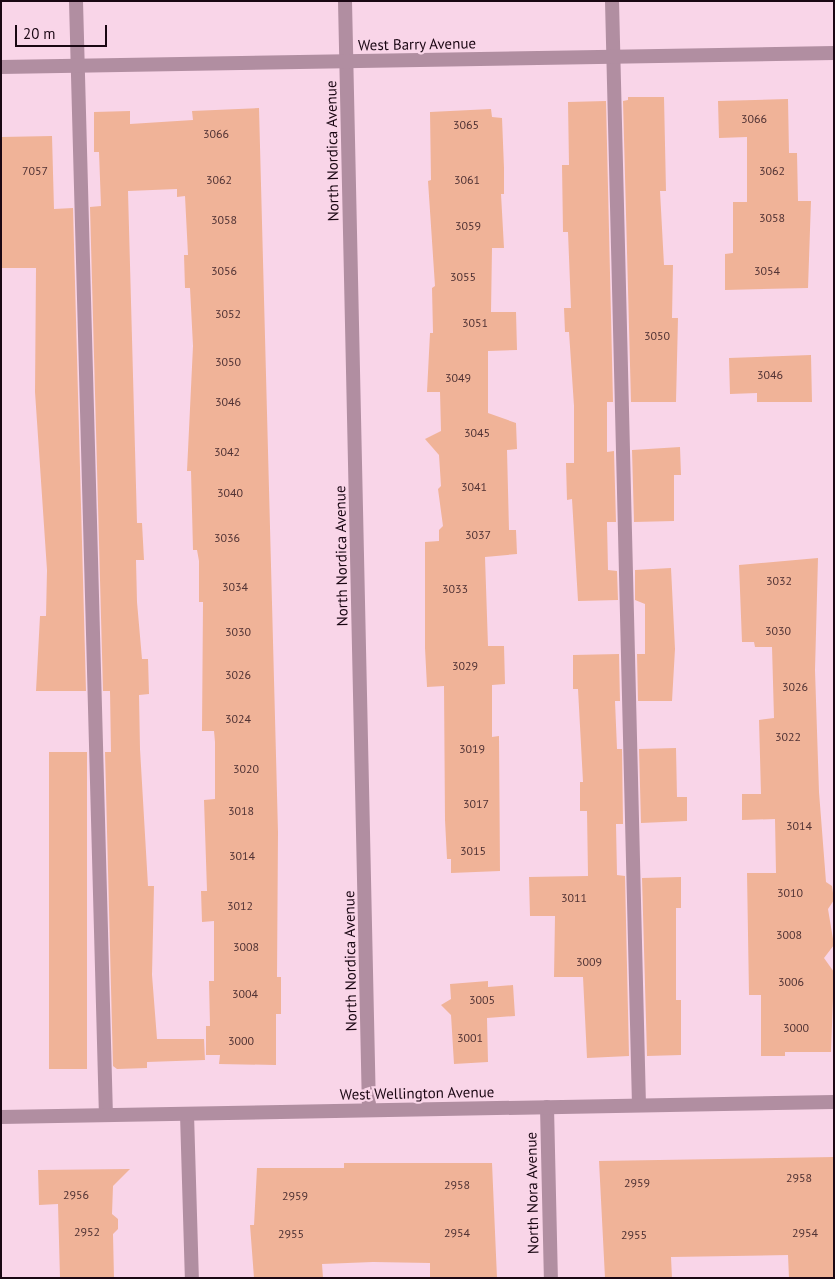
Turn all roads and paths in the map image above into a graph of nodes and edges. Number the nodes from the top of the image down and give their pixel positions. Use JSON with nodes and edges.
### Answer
{"nodes":[{"id":1,"x":76,"y":1,"type":"edge"},
{"id":2,"x":345,"y":1,"type":"edge"},
{"id":3,"x":612,"y":1,"type":"edge"},
{"id":4,"x":834,"y":53,"type":"edge"},
{"id":5,"x":614,"y":56,"type":"junction"},
{"id":6,"x":346,"y":61,"type":"junction"},
{"id":7,"x":78,"y":66,"type":"junction"},
{"id":8,"x":1,"y":67,"type":"edge"},
{"id":9,"x":834,"y":1102,"type":"edge"},
{"id":10,"x":639,"y":1105,"type":"junction"},
{"id":11,"x":547,"y":1107,"type":"junction"},
{"id":12,"x":369,"y":1110,"type":"junction"},
{"id":13,"x":187,"y":1114,"type":"junction"},
{"id":14,"x":106,"y":1115,"type":"junction"},
{"id":15,"x":1,"y":1117,"type":"edge"},
{"id":16,"x":192,"y":1278,"type":"edge"},
{"id":17,"x":551,"y":1278,"type":"edge"}],
"edges":[{"from":1,"to":7,"type":"street"},
{"from":2,"to":6,"type":"street","name":"North Nordica Avenue"},
{"from":3,"to":5,"type":"street"},
{"from":4,"to":5,"type":"street","name":"West Barry Avenue"},
{"from":5,"to":6,"type":"street","name":"West Barry Avenue"},
{"from":5,"to":10,"type":"street"},
{"from":6,"to":7,"type":"street","name":"West Barry Avenue"},
{"from":6,"to":12,"type":"street","name":"North Nordica Avenue"},
{"from":7,"to":8,"type":"street","name":"West Barry Avenue"},
{"from":7,"to":14,"type":"street"},
{"from":9,"to":10,"type":"street","name":"West Wellington Avenue"},
{"from":10,"to":11,"type":"street","name":"West Wellington Avenue"},
{"from":11,"to":12,"type":"street","name":"West Wellington Avenue"},
{"from":11,"to":17,"type":"street","name":"North Nora Avenue"},
{"from":12,"to":13,"type":"street","name":"West Wellington Avenue"},
{"from":13,"to":14,"type":"street","name":"West Wellington Avenue"},
{"from":13,"to":16,"type":"street"},
{"from":14,"to":15,"type":"street","name":"West Wellington Avenue"}]}
